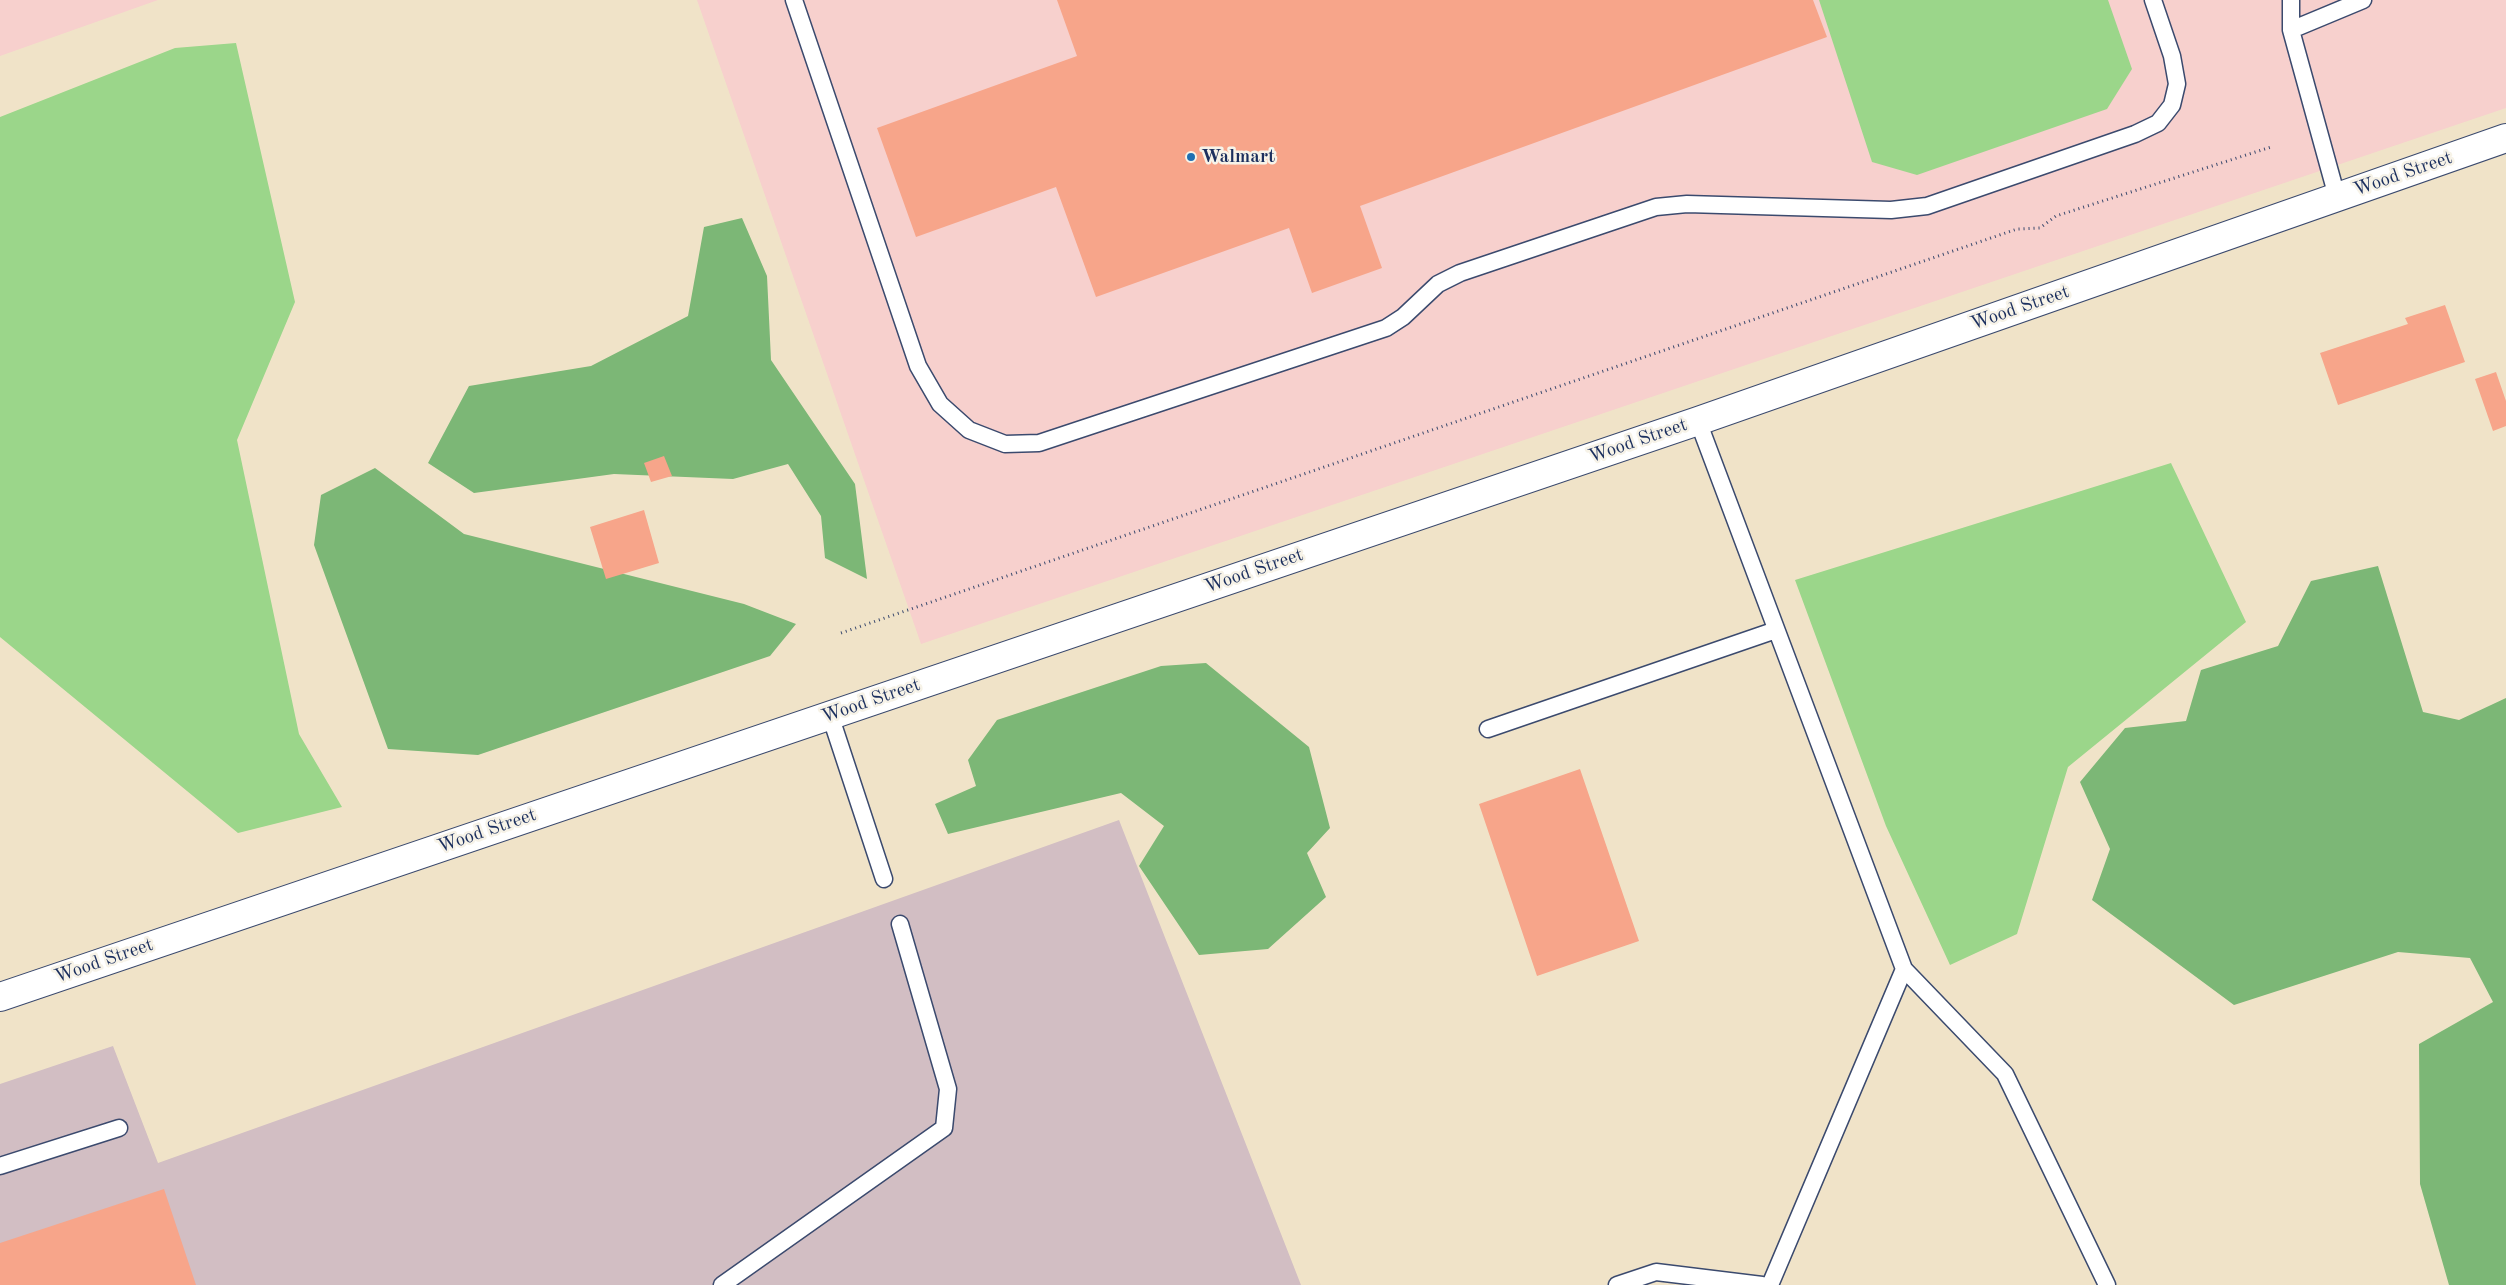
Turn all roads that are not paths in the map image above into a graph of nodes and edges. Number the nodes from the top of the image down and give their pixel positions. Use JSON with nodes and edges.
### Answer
{"nodes":[{"id":1,"x":794,"y":0,"type":"edge"},
{"id":2,"x":2153,"y":0,"type":"edge"},
{"id":3,"x":2291,"y":0,"type":"edge"},
{"id":4,"x":2363,"y":0,"type":"edge"},
{"id":5,"x":2291,"y":30,"type":"junction"},
{"id":6,"x":2506,"y":138,"type":"edge"},
{"id":7,"x":2337,"y":197,"type":"junction"},
{"id":8,"x":1698,"y":421,"type":"junction"},
{"id":9,"x":1776,"y":630,"type":"junction"},
{"id":10,"x":830,"y":715,"type":"junction"},
{"id":11,"x":1488,"y":729,"type":"dead end"},
{"id":12,"x":884,"y":879,"type":"dead end"},
{"id":13,"x":900,"y":924,"type":"dead end"},
{"id":14,"x":1904,"y":969,"type":"junction"},
{"id":15,"x":0,"y":997,"type":"edge"},
{"id":16,"x":119,"y":1128,"type":"dead end"},
{"id":17,"x":0,"y":1166,"type":"edge"},
{"id":18,"x":722,"y":1285,"type":"edge"},
{"id":19,"x":1617,"y":1285,"type":"edge"},
{"id":20,"x":1762,"y":1285,"type":"edge"},
{"id":21,"x":1770,"y":1285,"type":"edge"},
{"id":22,"x":2107,"y":1285,"type":"edge"}],
"edges":[{"from":1,"to":2,"type":"lane"},
{"from":3,"to":5,"type":"lane"},
{"from":4,"to":5,"type":"lane"},
{"from":5,"to":7,"type":"lane"},
{"from":6,"to":7,"type":"street","name":"Wood Street"},
{"from":7,"to":8,"type":"street","name":"Wood Street"},
{"from":8,"to":9,"type":"lane"},
{"from":8,"to":10,"type":"street","name":"Wood Street"},
{"from":9,"to":11,"type":"lane"},
{"from":9,"to":14,"type":"lane"},
{"from":10,"to":12,"type":"lane"},
{"from":10,"to":15,"type":"street","name":"Wood Street"},
{"from":13,"to":18,"type":"lane"},
{"from":14,"to":21,"type":"lane"},
{"from":14,"to":22,"type":"lane"},
{"from":16,"to":17,"type":"lane"},
{"from":19,"to":20,"type":"lane"}]}
